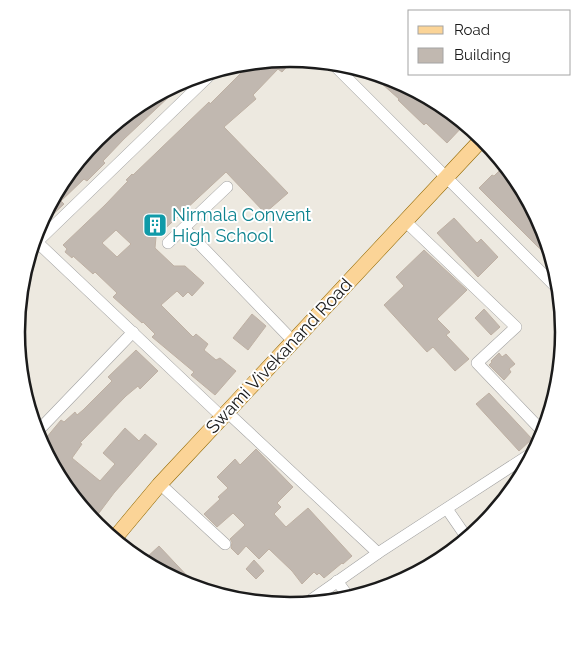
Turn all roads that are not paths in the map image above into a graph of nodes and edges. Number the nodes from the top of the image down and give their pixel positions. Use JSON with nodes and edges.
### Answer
{"nodes":[{"id":1,"x":342,"y":73,"type":"edge"},
{"id":2,"x":201,"y":83,"type":"edge"},
{"id":3,"x":477,"y":144,"type":"edge"},
{"id":4,"x":446,"y":176,"type":"junction"},
{"id":5,"x":227,"y":187,"type":"dead end"},
{"id":6,"x":405,"y":221,"type":"junction"},
{"id":7,"x":184,"y":228,"type":"junction"},
{"id":8,"x":43,"y":237,"type":"edge"},
{"id":9,"x":168,"y":243,"type":"dead end"},
{"id":10,"x":39,"y":247,"type":"edge"},
{"id":11,"x":551,"y":282,"type":"edge"},
{"id":12,"x":133,"y":332,"type":"junction"},
{"id":13,"x":293,"y":341,"type":"junction"},
{"id":14,"x":225,"y":414,"type":"junction"},
{"id":15,"x":42,"y":427,"type":"edge"},
{"id":16,"x":538,"y":428,"type":"edge"},
{"id":17,"x":525,"y":458,"type":"edge"},
{"id":18,"x":160,"y":484,"type":"junction"},
{"id":19,"x":447,"y":509,"type":"junction"},
{"id":20,"x":464,"y":534,"type":"edge"},
{"id":21,"x":117,"y":535,"type":"edge"},
{"id":22,"x":225,"y":544,"type":"dead end"},
{"id":23,"x":378,"y":554,"type":"junction"},
{"id":24,"x":337,"y":581,"type":"junction"},
{"id":25,"x":345,"y":592,"type":"edge"},
{"id":26,"x":314,"y":597,"type":"edge"}],
"edges":[{"from":1,"to":4,"type":"street"},
{"from":2,"to":8,"type":"street"},
{"from":3,"to":4,"type":"main road","name":"Swami Vivekanand Road"},
{"from":4,"to":6,"type":"main road","name":"Swami Vivekanand Road"},
{"from":4,"to":11,"type":"street"},
{"from":5,"to":7,"type":"street"},
{"from":6,"to":13,"type":"main road","name":"Swami Vivekanand Road"},
{"from":6,"to":16,"type":"street"},
{"from":7,"to":9,"type":"street"},
{"from":7,"to":13,"type":"street"},
{"from":10,"to":12,"type":"street"},
{"from":12,"to":14,"type":"street"},
{"from":12,"to":15,"type":"street"},
{"from":13,"to":14,"type":"main road","name":"Swami Vivekanand Road"},
{"from":14,"to":18,"type":"main road","name":"Swami Vivekanand Road"},
{"from":14,"to":23,"type":"street"},
{"from":17,"to":19,"type":"street"},
{"from":18,"to":21,"type":"main road","name":"Swami Vivekanand Road"},
{"from":18,"to":22,"type":"street"},
{"from":19,"to":20,"type":"street"},
{"from":19,"to":23,"type":"street"},
{"from":23,"to":24,"type":"street"},
{"from":24,"to":25,"type":"street"},
{"from":24,"to":26,"type":"street"}]}
